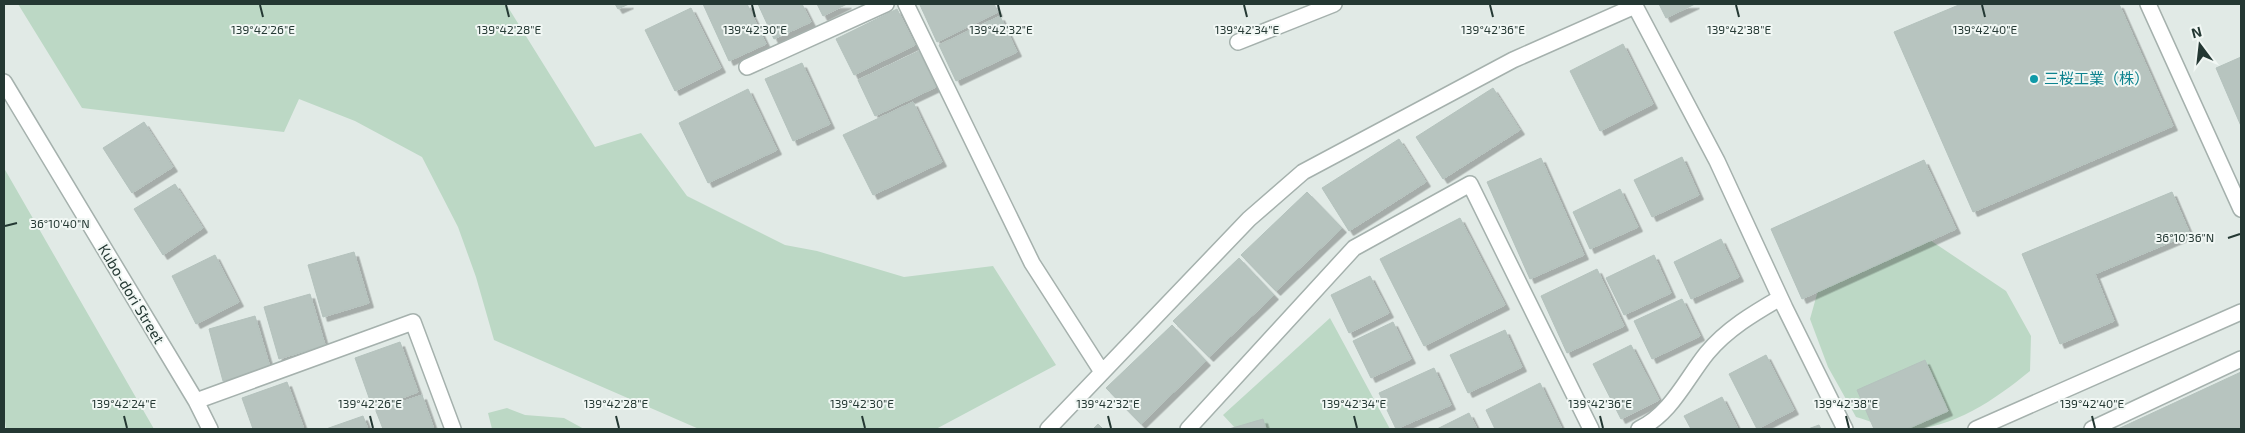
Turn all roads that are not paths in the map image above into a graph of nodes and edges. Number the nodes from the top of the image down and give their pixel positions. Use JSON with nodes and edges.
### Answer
{"nodes":[{"id":1,"x":886,"y":4,"type":"edge"},
{"id":2,"x":906,"y":4,"type":"edge"},
{"id":3,"x":1334,"y":4,"type":"edge"},
{"id":4,"x":2148,"y":4,"type":"edge"},
{"id":5,"x":1635,"y":5,"type":"edge"},
{"id":6,"x":1238,"y":42,"type":"dead end"},
{"id":7,"x":747,"y":67,"type":"dead end"},
{"id":8,"x":4,"y":82,"type":"edge"},
{"id":9,"x":2241,"y":209,"type":"edge"},
{"id":10,"x":1780,"y":298,"type":"junction"},
{"id":11,"x":2241,"y":312,"type":"edge"},
{"id":12,"x":2241,"y":359,"type":"edge"},
{"id":13,"x":1102,"y":372,"type":"junction"},
{"id":14,"x":196,"y":401,"type":"junction"},
{"id":15,"x":210,"y":429,"type":"edge"},
{"id":16,"x":454,"y":429,"type":"edge"},
{"id":17,"x":1048,"y":429,"type":"edge"},
{"id":18,"x":1188,"y":429,"type":"edge"},
{"id":19,"x":1591,"y":429,"type":"edge"},
{"id":20,"x":1639,"y":429,"type":"edge"},
{"id":21,"x":1845,"y":429,"type":"edge"},
{"id":22,"x":1976,"y":429,"type":"edge"},
{"id":23,"x":2092,"y":429,"type":"edge"}],
"edges":[{"from":1,"to":7,"type":"street"},
{"from":2,"to":13,"type":"street"},
{"from":3,"to":6,"type":"street"},
{"from":4,"to":9,"type":"street"},
{"from":5,"to":10,"type":"street"},
{"from":5,"to":13,"type":"street"},
{"from":8,"to":14,"type":"street","name":"Kubo-dori Street"},
{"from":10,"to":20,"type":"street"},
{"from":10,"to":21,"type":"street"},
{"from":11,"to":22,"type":"street"},
{"from":12,"to":23,"type":"street"},
{"from":13,"to":17,"type":"street"},
{"from":14,"to":15,"type":"street","name":"Kubo-dori Street"},
{"from":14,"to":16,"type":"street"},
{"from":18,"to":19,"type":"street"}]}
